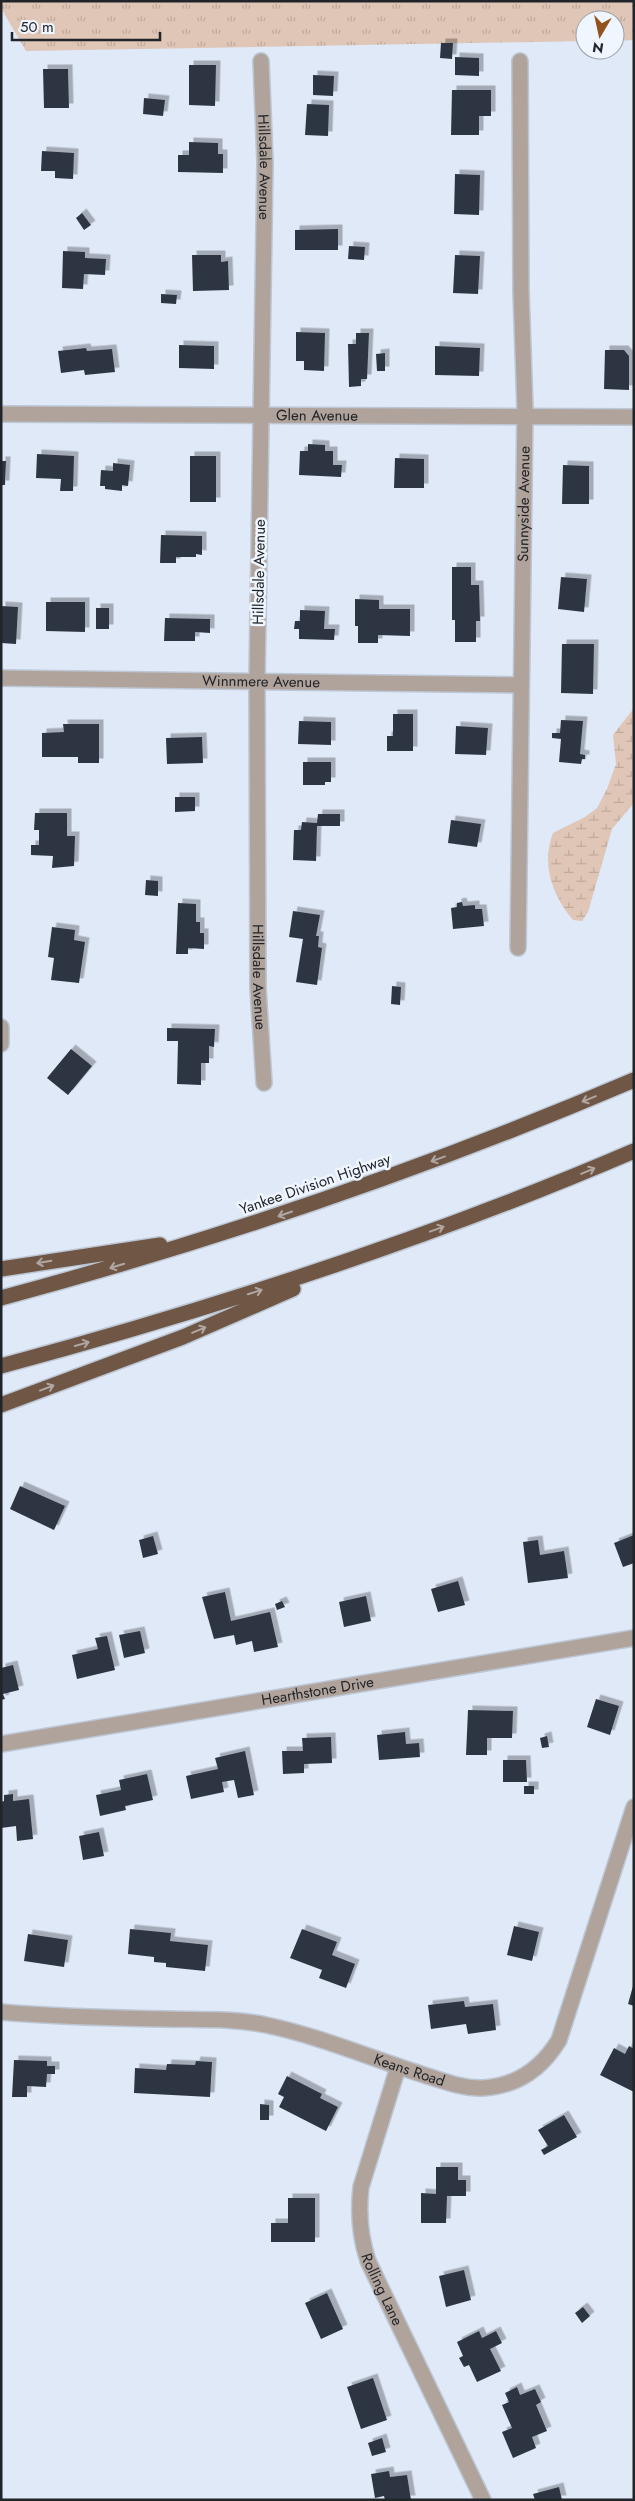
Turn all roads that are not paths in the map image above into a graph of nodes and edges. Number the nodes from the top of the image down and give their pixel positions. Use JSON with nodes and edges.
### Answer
{"nodes":[{"id":1,"x":261,"y":61,"type":"dead end"},
{"id":2,"x":520,"y":61,"type":"dead end"},
{"id":3,"x":1,"y":414,"type":"edge"},
{"id":4,"x":261,"y":414,"type":"junction"},
{"id":5,"x":524,"y":416,"type":"junction"},
{"id":6,"x":634,"y":417,"type":"edge"},
{"id":7,"x":1,"y":678,"type":"edge"},
{"id":8,"x":257,"y":681,"type":"junction"},
{"id":9,"x":520,"y":684,"type":"junction"},
{"id":10,"x":518,"y":948,"type":"dead end"},
{"id":11,"x":1,"y":1027,"type":"edge"},
{"id":12,"x":1,"y":1044,"type":"edge"},
{"id":13,"x":634,"y":1080,"type":"edge"},
{"id":14,"x":264,"y":1083,"type":"dead end"},
{"id":15,"x":634,"y":1151,"type":"edge"},
{"id":16,"x":214,"y":1237,"type":"junction"},
{"id":17,"x":391,"y":1245,"type":"junction"},
{"id":18,"x":1,"y":1269,"type":"edge"},
{"id":19,"x":1,"y":1298,"type":"edge"},
{"id":20,"x":1,"y":1366,"type":"edge"},
{"id":21,"x":1,"y":1405,"type":"edge"},
{"id":22,"x":634,"y":1638,"type":"edge"},
{"id":23,"x":1,"y":1744,"type":"edge"},
{"id":24,"x":634,"y":1807,"type":"edge"},
{"id":25,"x":1,"y":2012,"type":"edge"},
{"id":26,"x":398,"y":2067,"type":"junction"},
{"id":27,"x":483,"y":2500,"type":"edge"}],
"edges":[{"from":1,"to":4,"type":"street","name":"Hillsdale Avenue"},
{"from":2,"to":5,"type":"street","name":"Sunnyside Avenue"},
{"from":3,"to":4,"type":"street","name":"Glen Avenue"},
{"from":4,"to":5,"type":"street","name":"Glen Avenue"},
{"from":4,"to":8,"type":"street","name":"Hillsdale Avenue"},
{"from":5,"to":6,"type":"street","name":"Glen Avenue"},
{"from":5,"to":9,"type":"street","name":"Sunnyside Avenue"},
{"from":7,"to":8,"type":"street","name":"Winnmere Avenue"},
{"from":8,"to":9,"type":"street","name":"Winnmere Avenue"},
{"from":8,"to":14,"type":"street","name":"Hillsdale Avenue"},
{"from":9,"to":10,"type":"street","name":"Sunnyside Avenue"},
{"from":11,"to":12,"type":"street"},
{"from":13,"to":16,"type":"highway","name":"Yankee Division Highway","one_way":true},
{"from":17,"to":15,"type":"highway","one_way":true},
{"from":16,"to":18,"type":"highway","one_way":true},
{"from":16,"to":19,"type":"highway","name":"Yankee Division Highway","one_way":true},
{"from":20,"to":17,"type":"highway","one_way":true},
{"from":21,"to":17,"type":"highway","one_way":true},
{"from":22,"to":23,"type":"street","name":"Hearthstone Drive"},
{"from":24,"to":26,"type":"street","name":"Keans Road"},
{"from":25,"to":26,"type":"street","name":"Keans Road"},
{"from":26,"to":27,"type":"street","name":"Rolling Lane"}]}
